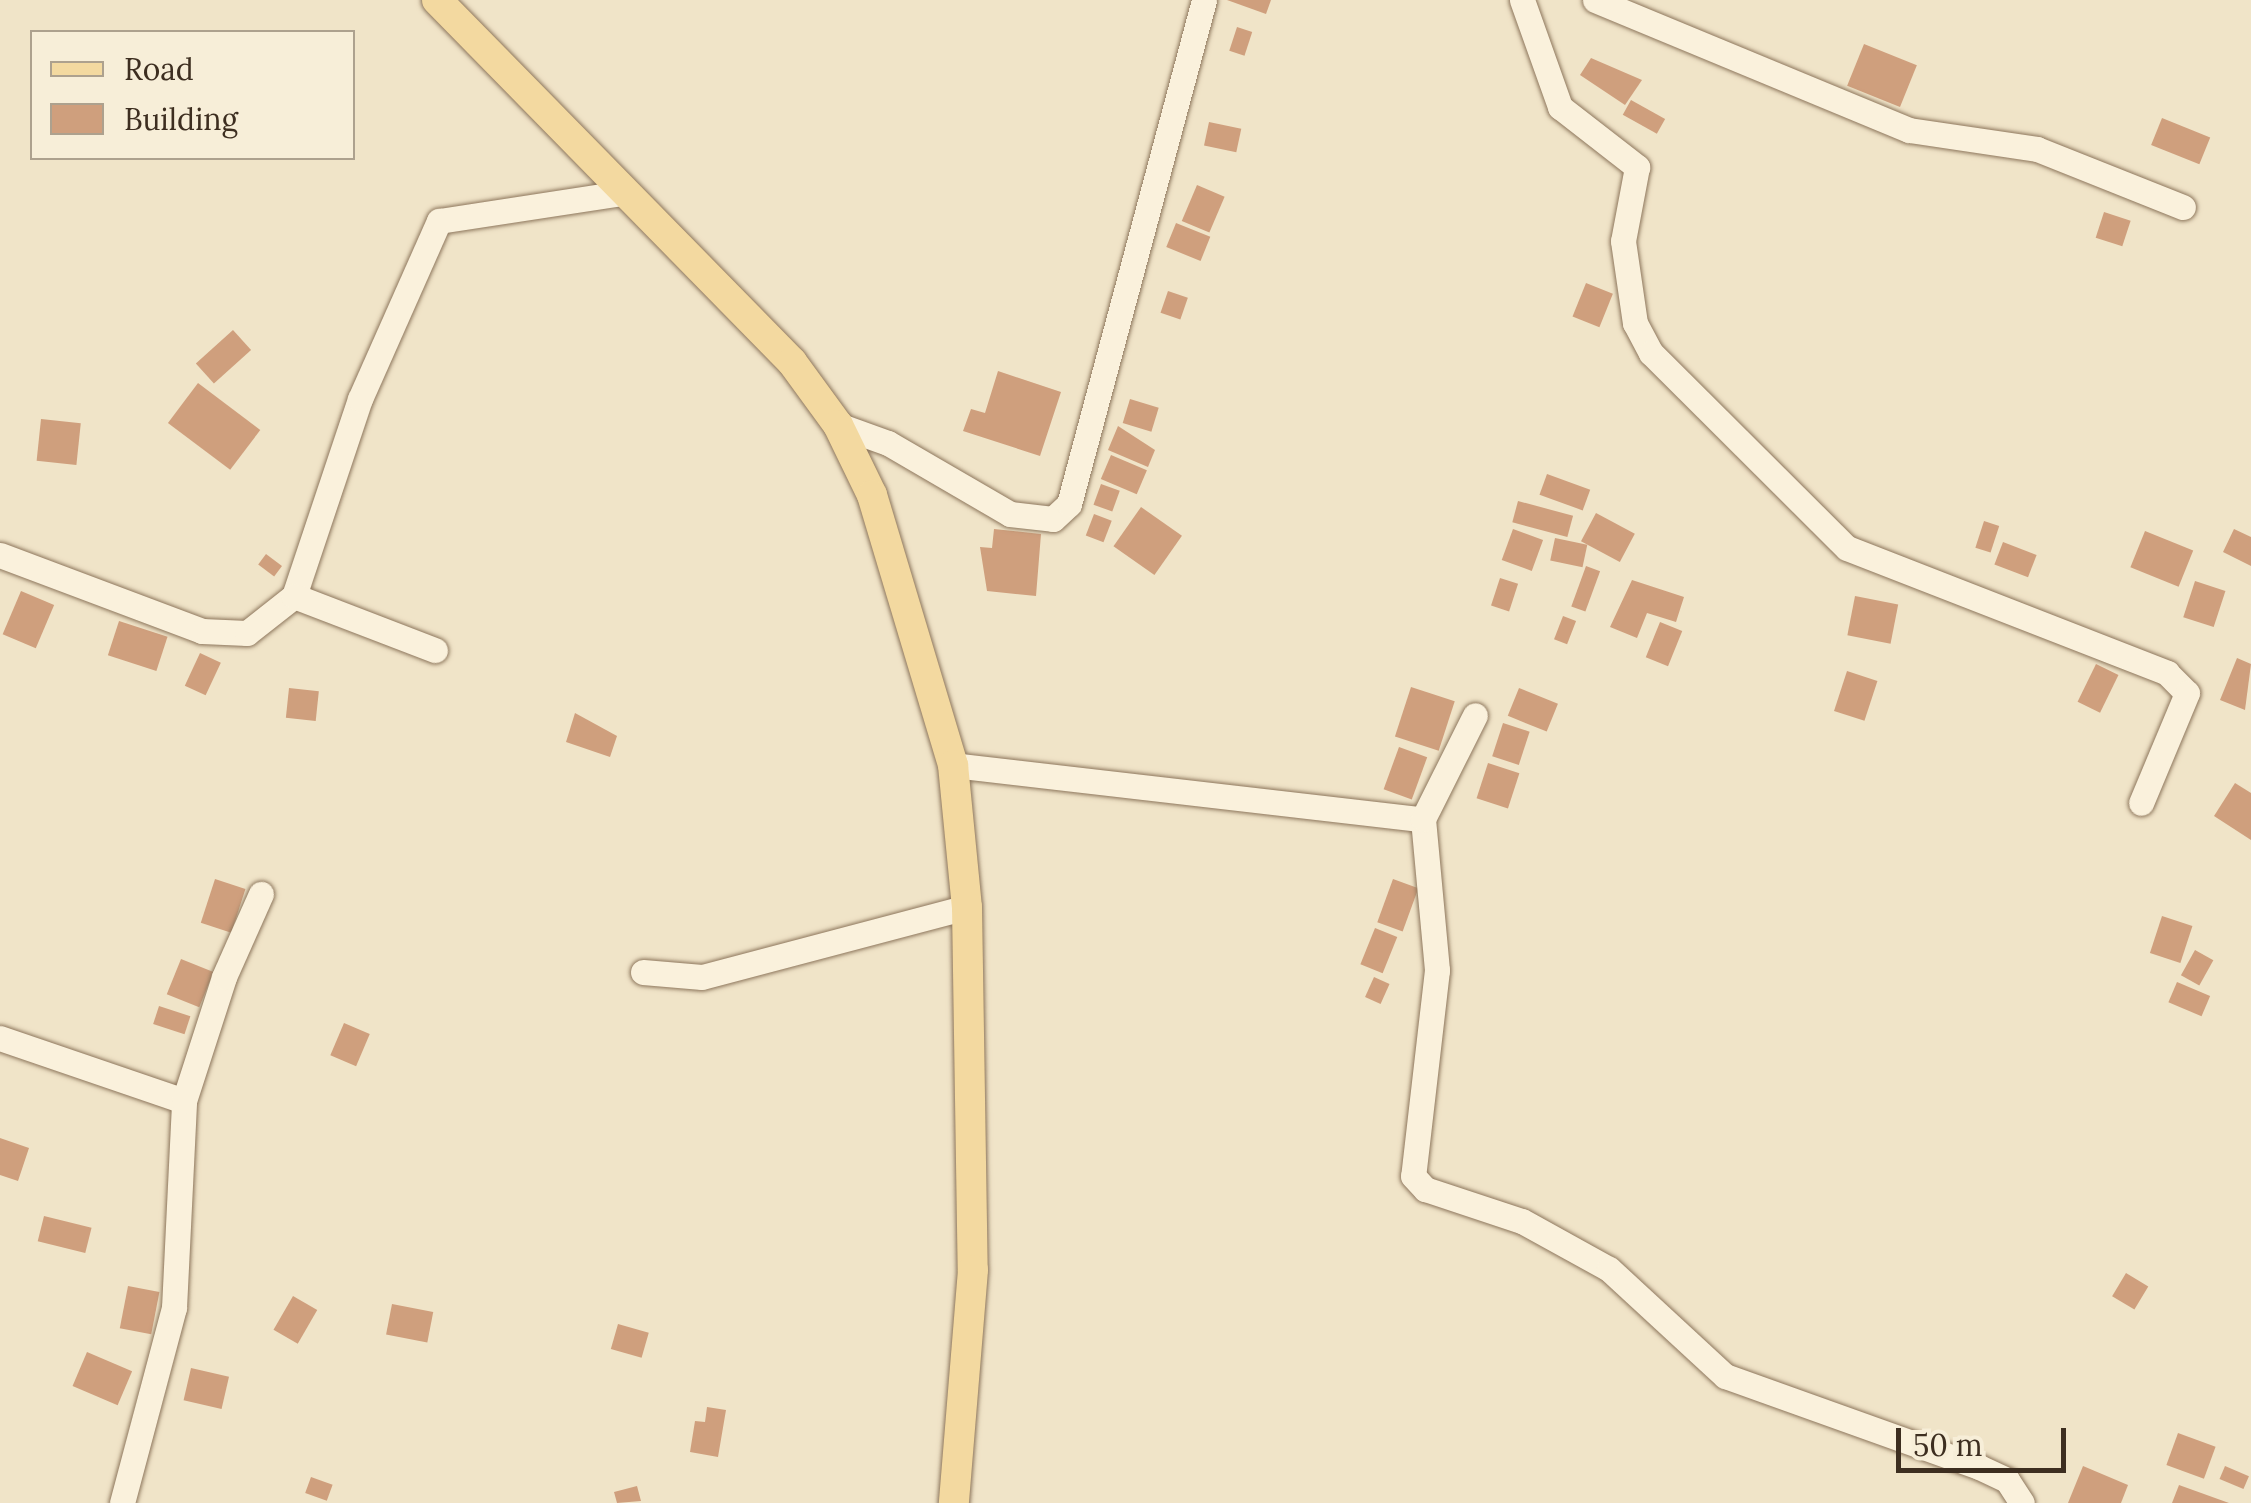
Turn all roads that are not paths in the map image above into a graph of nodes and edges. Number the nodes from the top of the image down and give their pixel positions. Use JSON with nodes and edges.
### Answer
{"nodes":[{"id":1,"x":437,"y":0,"type":"edge"},
{"id":2,"x":1204,"y":0,"type":"edge"},
{"id":3,"x":1522,"y":0,"type":"edge"},
{"id":4,"x":1595,"y":0,"type":"edge"},
{"id":5,"x":622,"y":192,"type":"junction"},
{"id":6,"x":2183,"y":207,"type":"dead end"},
{"id":7,"x":838,"y":425,"type":"junction"},
{"id":8,"x":0,"y":555,"type":"edge"},
{"id":9,"x":294,"y":596,"type":"junction"},
{"id":10,"x":435,"y":650,"type":"dead end"},
{"id":11,"x":1476,"y":715,"type":"dead end"},
{"id":12,"x":953,"y":765,"type":"junction"},
{"id":13,"x":2140,"y":803,"type":"dead end"},
{"id":14,"x":1423,"y":819,"type":"junction"},
{"id":15,"x":261,"y":894,"type":"dead end"},
{"id":16,"x":966,"y":907,"type":"junction"},
{"id":17,"x":643,"y":972,"type":"dead end"},
{"id":18,"x":0,"y":1038,"type":"edge"},
{"id":19,"x":184,"y":1101,"type":"junction"},
{"id":20,"x":122,"y":1503,"type":"edge"},
{"id":21,"x":954,"y":1503,"type":"edge"},
{"id":22,"x":2022,"y":1503,"type":"edge"}],
"edges":[{"from":1,"to":5,"type":"main road"},
{"from":2,"to":7,"type":"street"},
{"from":3,"to":13,"type":"street"},
{"from":4,"to":6,"type":"street"},
{"from":5,"to":7,"type":"main road"},
{"from":5,"to":9,"type":"street"},
{"from":7,"to":12,"type":"main road"},
{"from":8,"to":9,"type":"street"},
{"from":9,"to":10,"type":"street"},
{"from":11,"to":14,"type":"street"},
{"from":12,"to":14,"type":"street"},
{"from":12,"to":16,"type":"main road"},
{"from":14,"to":22,"type":"street"},
{"from":15,"to":19,"type":"street"},
{"from":16,"to":17,"type":"street"},
{"from":16,"to":21,"type":"main road"},
{"from":18,"to":19,"type":"street"},
{"from":19,"to":20,"type":"street"}]}
